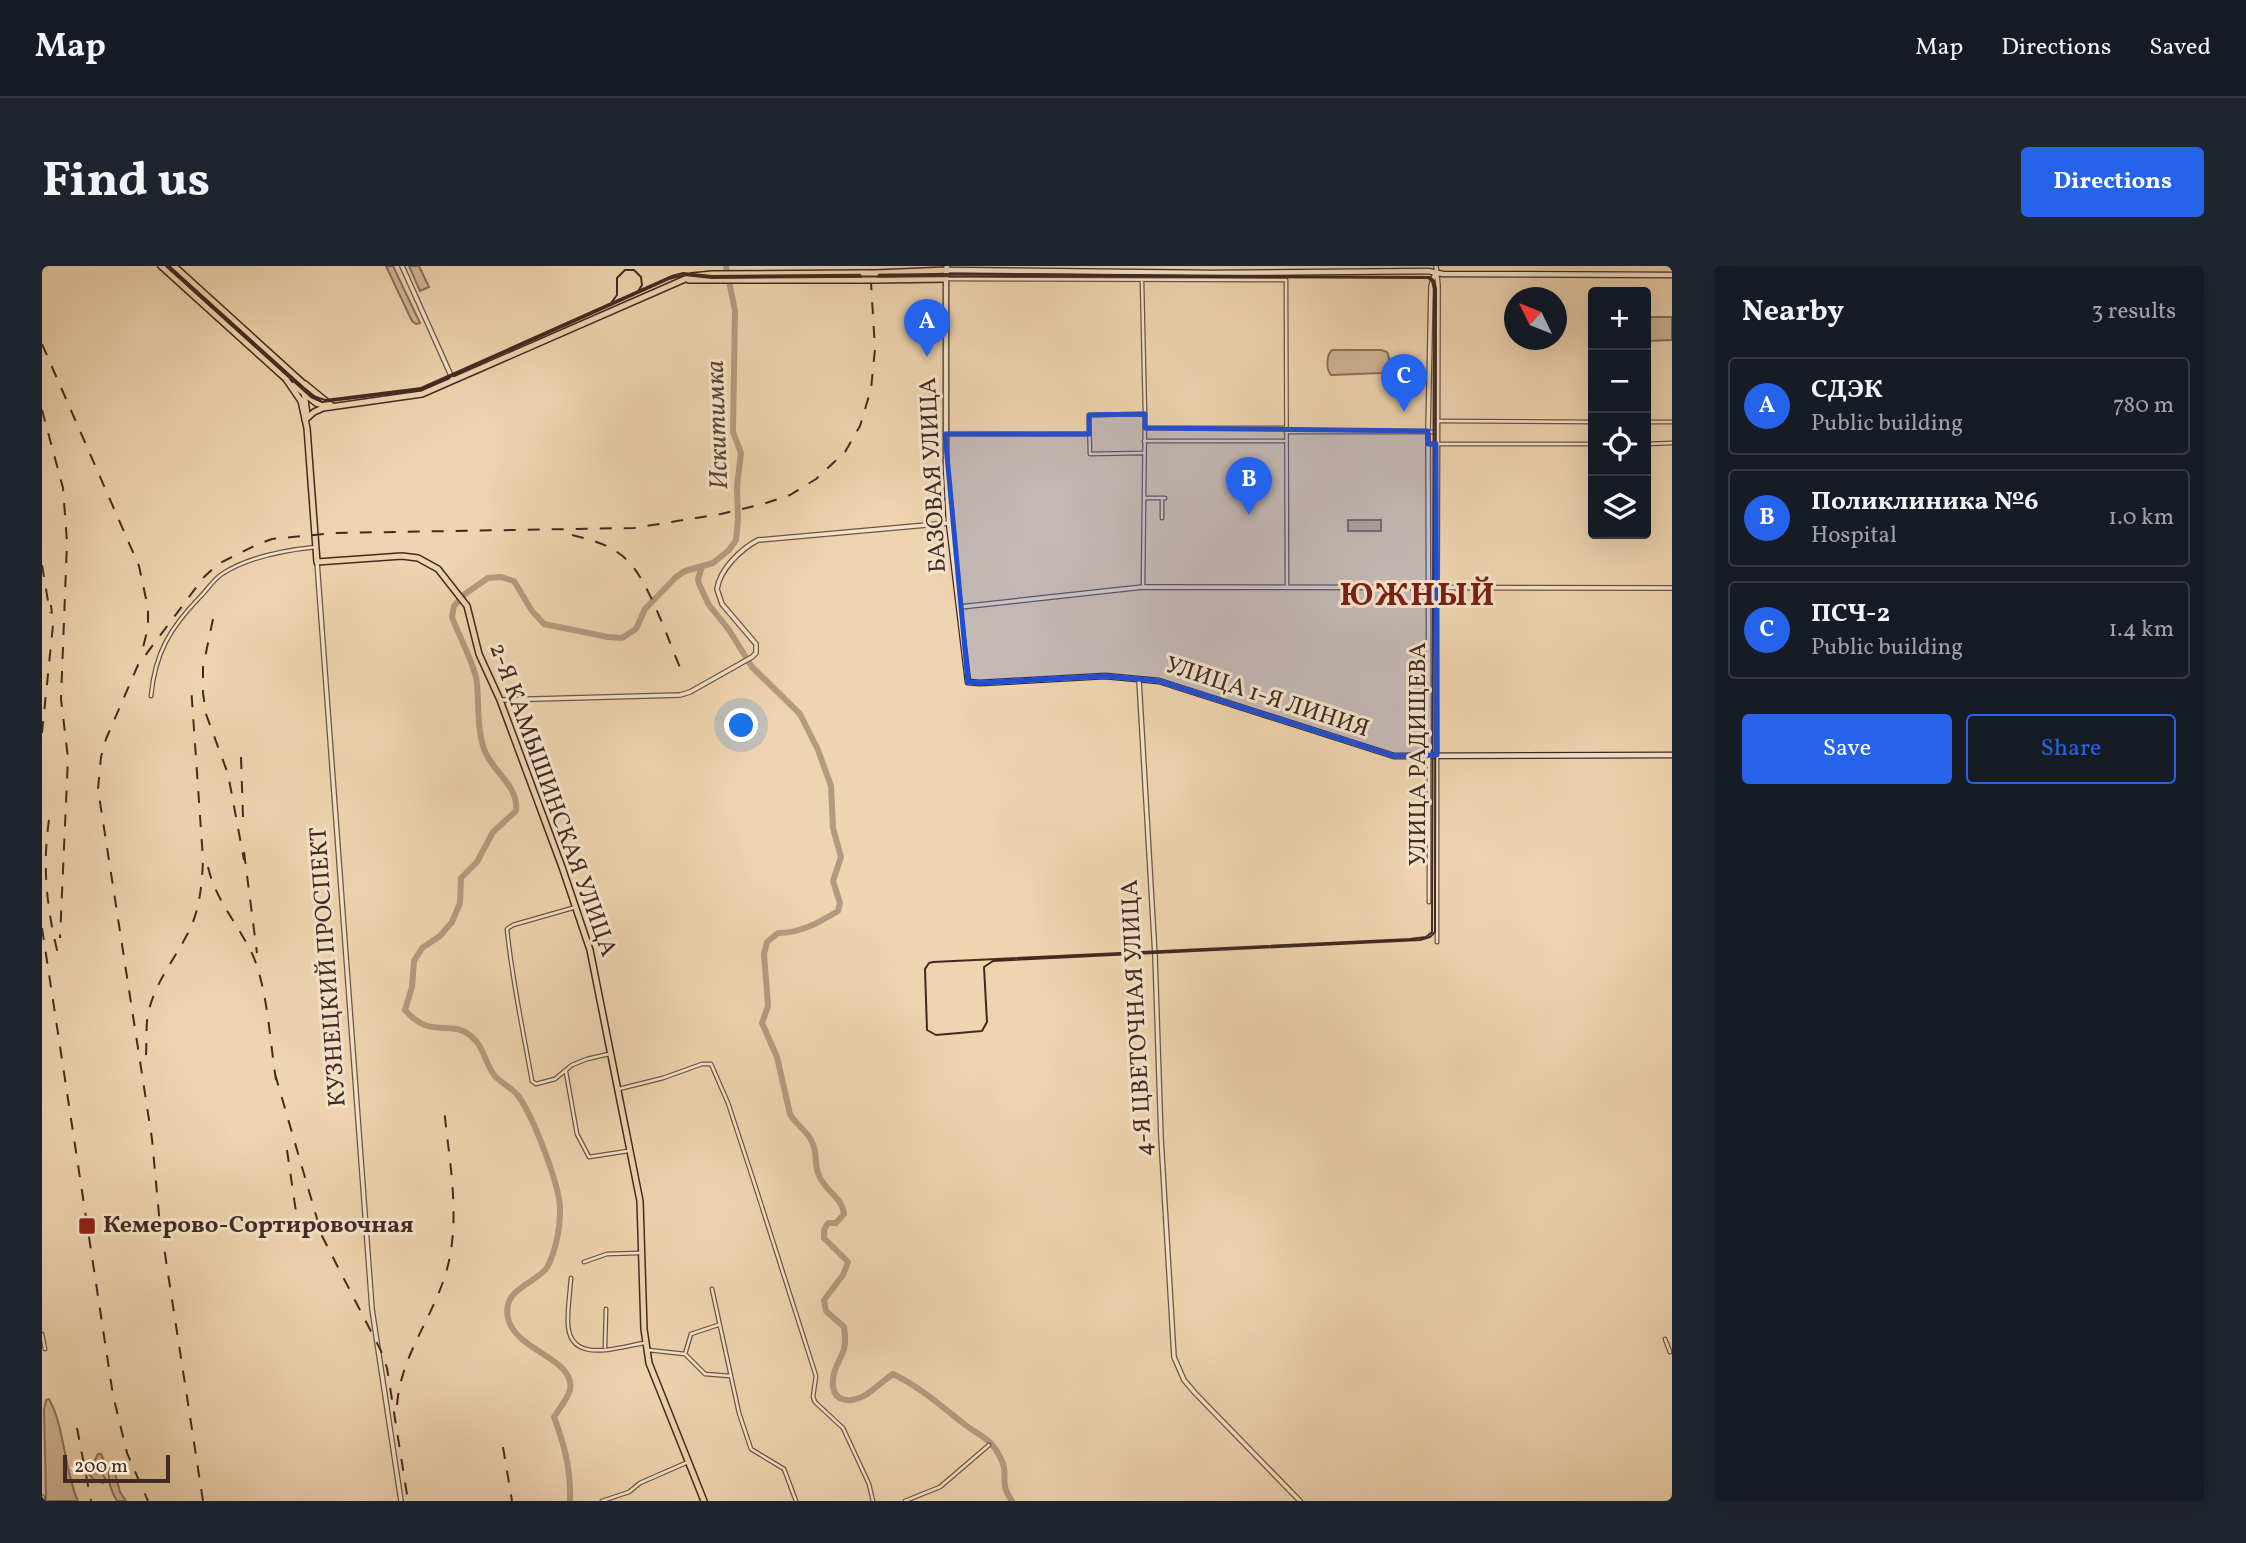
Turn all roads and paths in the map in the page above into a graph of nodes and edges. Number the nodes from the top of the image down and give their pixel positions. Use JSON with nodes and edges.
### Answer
{"nodes":[{"id":1,"x":162,"y":266,"type":"edge"},
{"id":2,"x":174,"y":266,"type":"edge"},
{"id":3,"x":402,"y":266,"type":"edge"},
{"id":4,"x":947,"y":268,"type":"edge"},
{"id":5,"x":1436,"y":269,"type":"edge"},
{"id":6,"x":1672,"y":275,"type":"edge"},
{"id":7,"x":751,"y":277,"type":"junction"},
{"id":8,"x":876,"y":277,"type":"junction"},
{"id":9,"x":946,"y":279,"type":"junction"},
{"id":10,"x":1142,"y":281,"type":"junction"},
{"id":11,"x":286,"y":379,"type":"junction"},
{"id":12,"x":453,"y":380,"type":"junction"},
{"id":13,"x":303,"y":383,"type":"junction"},
{"id":14,"x":306,"y":395,"type":"junction"},
{"id":15,"x":331,"y":406,"type":"junction"},
{"id":16,"x":1145,"y":414,"type":"junction"},
{"id":17,"x":306,"y":419,"type":"junction"},
{"id":18,"x":1437,"y":421,"type":"junction"},
{"id":19,"x":1588,"y":422,"type":"edge"},
{"id":20,"x":1651,"y":422,"type":"edge"},
{"id":21,"x":1672,"y":422,"type":"edge"},
{"id":22,"x":1144,"y":428,"type":"junction"},
{"id":23,"x":1286,"y":430,"type":"junction"},
{"id":24,"x":1428,"y":431,"type":"junction"},
{"id":25,"x":1436,"y":432,"type":"junction"},
{"id":26,"x":946,"y":434,"type":"junction"},
{"id":27,"x":1089,"y":434,"type":"junction"},
{"id":28,"x":1144,"y":441,"type":"junction"},
{"id":29,"x":1286,"y":441,"type":"junction"},
{"id":30,"x":1672,"y":443,"type":"edge"},
{"id":31,"x":1428,"y":444,"type":"junction"},
{"id":32,"x":1436,"y":444,"type":"junction"},
{"id":33,"x":1588,"y":444,"type":"edge"},
{"id":34,"x":1651,"y":444,"type":"edge"},
{"id":35,"x":1144,"y":453,"type":"junction"},
{"id":36,"x":1144,"y":498,"type":"junction"},
{"id":37,"x":1162,"y":518,"type":"dead end"},
{"id":38,"x":949,"y":523,"type":"junction"},
{"id":39,"x":316,"y":547,"type":"junction"},
{"id":40,"x":317,"y":562,"type":"junction"},
{"id":41,"x":1143,"y":587,"type":"junction"},
{"id":42,"x":1287,"y":587,"type":"junction"},
{"id":43,"x":1672,"y":588,"type":"edge"},
{"id":44,"x":1429,"y":589,"type":"junction"},
{"id":45,"x":1437,"y":589,"type":"junction"},
{"id":46,"x":960,"y":607,"type":"junction"},
{"id":47,"x":1139,"y":678,"type":"junction"},
{"id":48,"x":968,"y":682,"type":"joint"},
{"id":49,"x":151,"y":696,"type":"dead end"},
{"id":50,"x":500,"y":700,"type":"junction"},
{"id":51,"x":1429,"y":755,"type":"junction"},
{"id":52,"x":1437,"y":755,"type":"junction"},
{"id":53,"x":1672,"y":755,"type":"edge"},
{"id":54,"x":1429,"y":902,"type":"dead end"},
{"id":55,"x":576,"y":907,"type":"junction"},
{"id":56,"x":1437,"y":942,"type":"dead end"},
{"id":57,"x":610,"y":1054,"type":"junction"},
{"id":58,"x":566,"y":1072,"type":"junction"},
{"id":59,"x":619,"y":1089,"type":"junction"},
{"id":60,"x":631,"y":1151,"type":"junction"},
{"id":61,"x":642,"y":1253,"type":"junction"},
{"id":62,"x":584,"y":1262,"type":"dead end"},
{"id":63,"x":571,"y":1279,"type":"dead end"},
{"id":64,"x":712,"y":1289,"type":"dead end"},
{"id":65,"x":606,"y":1309,"type":"dead end"},
{"id":66,"x":718,"y":1325,"type":"junction"},
{"id":67,"x":42,"y":1334,"type":"edge"},
{"id":68,"x":1665,"y":1339,"type":"dead end"},
{"id":69,"x":646,"y":1346,"type":"junction"},
{"id":70,"x":46,"y":1349,"type":"dead end"},
{"id":71,"x":605,"y":1349,"type":"junction"},
{"id":72,"x":1670,"y":1352,"type":"dead end"},
{"id":73,"x":685,"y":1354,"type":"junction"},
{"id":74,"x":730,"y":1376,"type":"junction"},
{"id":75,"x":989,"y":1445,"type":"dead end"},
{"id":76,"x":688,"y":1462,"type":"junction"},
{"id":77,"x":401,"y":1501,"type":"edge"},
{"id":78,"x":602,"y":1501,"type":"edge"},
{"id":79,"x":704,"y":1501,"type":"edge"},
{"id":80,"x":796,"y":1501,"type":"edge"},
{"id":81,"x":873,"y":1501,"type":"edge"},
{"id":82,"x":905,"y":1501,"type":"edge"},
{"id":83,"x":1300,"y":1501,"type":"edge"}],
"edges":[{"from":1,"to":11,"type":"main road","name":"КУЗНЕЦКИЙ ПРОСПЕКТ"},
{"from":2,"to":13,"type":"main road"},
{"from":3,"to":12,"type":"street"},
{"from":4,"to":5,"type":"main road"},
{"from":4,"to":8,"type":"main road"},
{"from":4,"to":9,"type":"main road","name":"БАЗОВАЯ УЛИЦА"},
{"from":5,"to":6,"type":"main road"},
{"from":5,"to":18,"type":"street","name":"УЛИЦА РАДИЩЕВА"},
{"from":5,"to":24,"type":"street","name":"УЛИЦА РАДИЩЕВА"},
{"from":7,"to":8,"type":"main road","bridge":true},
{"from":7,"to":8,"type":"main road","bridge":true},
{"from":7,"to":12,"type":"main road"},
{"from":8,"to":9,"type":"main road"},
{"from":9,"to":10,"type":"street"},
{"from":9,"to":26,"type":"main road","name":"БАЗОВАЯ УЛИЦА"},
{"from":10,"to":16,"type":"street"},
{"from":10,"to":23,"type":"street"},
{"from":11,"to":14,"type":"main road"},
{"from":11,"to":17,"type":"main road","name":"КУЗНЕЦКИЙ ПРОСПЕКТ"},
{"from":12,"to":15,"type":"main road"},
{"from":13,"to":14,"type":"main road","name":"КУЗНЕЦКИЙ ПРОСПЕКТ"},
{"from":13,"to":15,"type":"main road"},
{"from":14,"to":15,"type":"main road"},
{"from":14,"to":17,"type":"main road","name":"КУЗНЕЦКИЙ ПРОСПЕКТ"},
{"from":15,"to":17,"type":"main road"},
{"from":16,"to":22,"type":"street"},
{"from":16,"to":27,"type":"street"},
{"from":17,"to":39,"type":"main road","name":"КУЗНЕЦКИЙ ПРОСПЕКТ"},
{"from":18,"to":19,"type":"street"},
{"from":18,"to":25,"type":"street","name":"УЛИЦА РАДИЩЕВА"},
{"from":20,"to":21,"type":"street"},
{"from":22,"to":23,"type":"street"},
{"from":22,"to":28,"type":"street"},
{"from":23,"to":24,"type":"street"},
{"from":23,"to":29,"type":"street"},
{"from":24,"to":25,"type":"street"},
{"from":24,"to":31,"type":"street","name":"УЛИЦА РАДИЩЕВА"},
{"from":25,"to":32,"type":"street","name":"УЛИЦА РАДИЩЕВА"},
{"from":26,"to":27,"type":"street"},
{"from":26,"to":38,"type":"main road","name":"БАЗОВАЯ УЛИЦА"},
{"from":27,"to":35,"type":"street"},
{"from":28,"to":29,"type":"street"},
{"from":28,"to":35,"type":"street"},
{"from":29,"to":42,"type":"street"},
{"from":30,"to":34,"type":"street"},
{"from":31,"to":32,"type":"street"},
{"from":31,"to":44,"type":"street","name":"УЛИЦА РАДИЩЕВА"},
{"from":32,"to":33,"type":"street"},
{"from":32,"to":45,"type":"street","name":"УЛИЦА РАДИЩЕВА"},
{"from":35,"to":36,"type":"street"},
{"from":36,"to":37,"type":"street"},
{"from":36,"to":41,"type":"street"},
{"from":38,"to":46,"type":"main road","name":"БАЗОВАЯ УЛИЦА"},
{"from":38,"to":50,"type":"street"},
{"from":39,"to":40,"type":"main road","name":"КУЗНЕЦКИЙ ПРОСПЕКТ"},
{"from":39,"to":49,"type":"street"},
{"from":40,"to":50,"type":"main road","name":"2-Я КАМЫШИНСКАЯ УЛИЦА"},
{"from":40,"to":77,"type":"street","name":"КУЗНЕЦКИЙ ПРОСПЕКТ"},
{"from":41,"to":42,"type":"street"},
{"from":41,"to":46,"type":"street"},
{"from":42,"to":44,"type":"street"},
{"from":43,"to":45,"type":"street"},
{"from":44,"to":45,"type":"street"},
{"from":44,"to":51,"type":"street","name":"УЛИЦА РАДИЩЕВА"},
{"from":45,"to":52,"type":"street","name":"УЛИЦА РАДИЩЕВА"},
{"from":46,"to":48,"type":"main road","name":"БАЗОВАЯ УЛИЦА"},
{"from":47,"to":48,"type":"main road","name":"УЛИЦА 1-Я ЛИНИЯ"},
{"from":47,"to":51,"type":"main road","name":"УЛИЦА 1-Я ЛИНИЯ"},
{"from":47,"to":83,"type":"street","name":"4-Я ЦВЕТОЧНАЯ УЛИЦА"},
{"from":50,"to":55,"type":"main road","name":"2-Я КАМЫШИНСКАЯ УЛИЦА"},
{"from":51,"to":52,"type":"main road","name":"УЛИЦА 1-Я ЛИНИЯ"},
{"from":51,"to":54,"type":"street"},
{"from":52,"to":53,"type":"main road"},
{"from":52,"to":56,"type":"street","name":"УЛИЦА РАДИЩЕВА"},
{"from":55,"to":57,"type":"main road","name":"2-Я КАМЫШИНСКАЯ УЛИЦА"},
{"from":55,"to":58,"type":"street"},
{"from":57,"to":58,"type":"street"},
{"from":57,"to":59,"type":"main road","name":"2-Я КАМЫШИНСКАЯ УЛИЦА"},
{"from":58,"to":60,"type":"street"},
{"from":59,"to":60,"type":"main road","name":"2-Я КАМЫШИНСКАЯ УЛИЦА"},
{"from":59,"to":81,"type":"street"},
{"from":60,"to":61,"type":"main road","name":"2-Я КАМЫШИНСКАЯ УЛИЦА"},
{"from":61,"to":62,"type":"street"},
{"from":61,"to":69,"type":"main road","name":"2-Я КАМЫШИНСКАЯ УЛИЦА"},
{"from":63,"to":71,"type":"street"},
{"from":64,"to":66,"type":"street"},
{"from":65,"to":71,"type":"street"},
{"from":66,"to":73,"type":"street"},
{"from":66,"to":74,"type":"street"},
{"from":67,"to":70,"type":"street"},
{"from":68,"to":72,"type":"street"},
{"from":69,"to":71,"type":"street"},
{"from":69,"to":73,"type":"street"},
{"from":69,"to":76,"type":"main road","name":"2-Я КАМЫШИНСКАЯ УЛИЦА"},
{"from":73,"to":74,"type":"street"},
{"from":74,"to":80,"type":"street"},
{"from":75,"to":82,"type":"street"},
{"from":76,"to":78,"type":"street"},
{"from":76,"to":79,"type":"main road","name":"2-Я КАМЫШИНСКАЯ УЛИЦА"}]}
